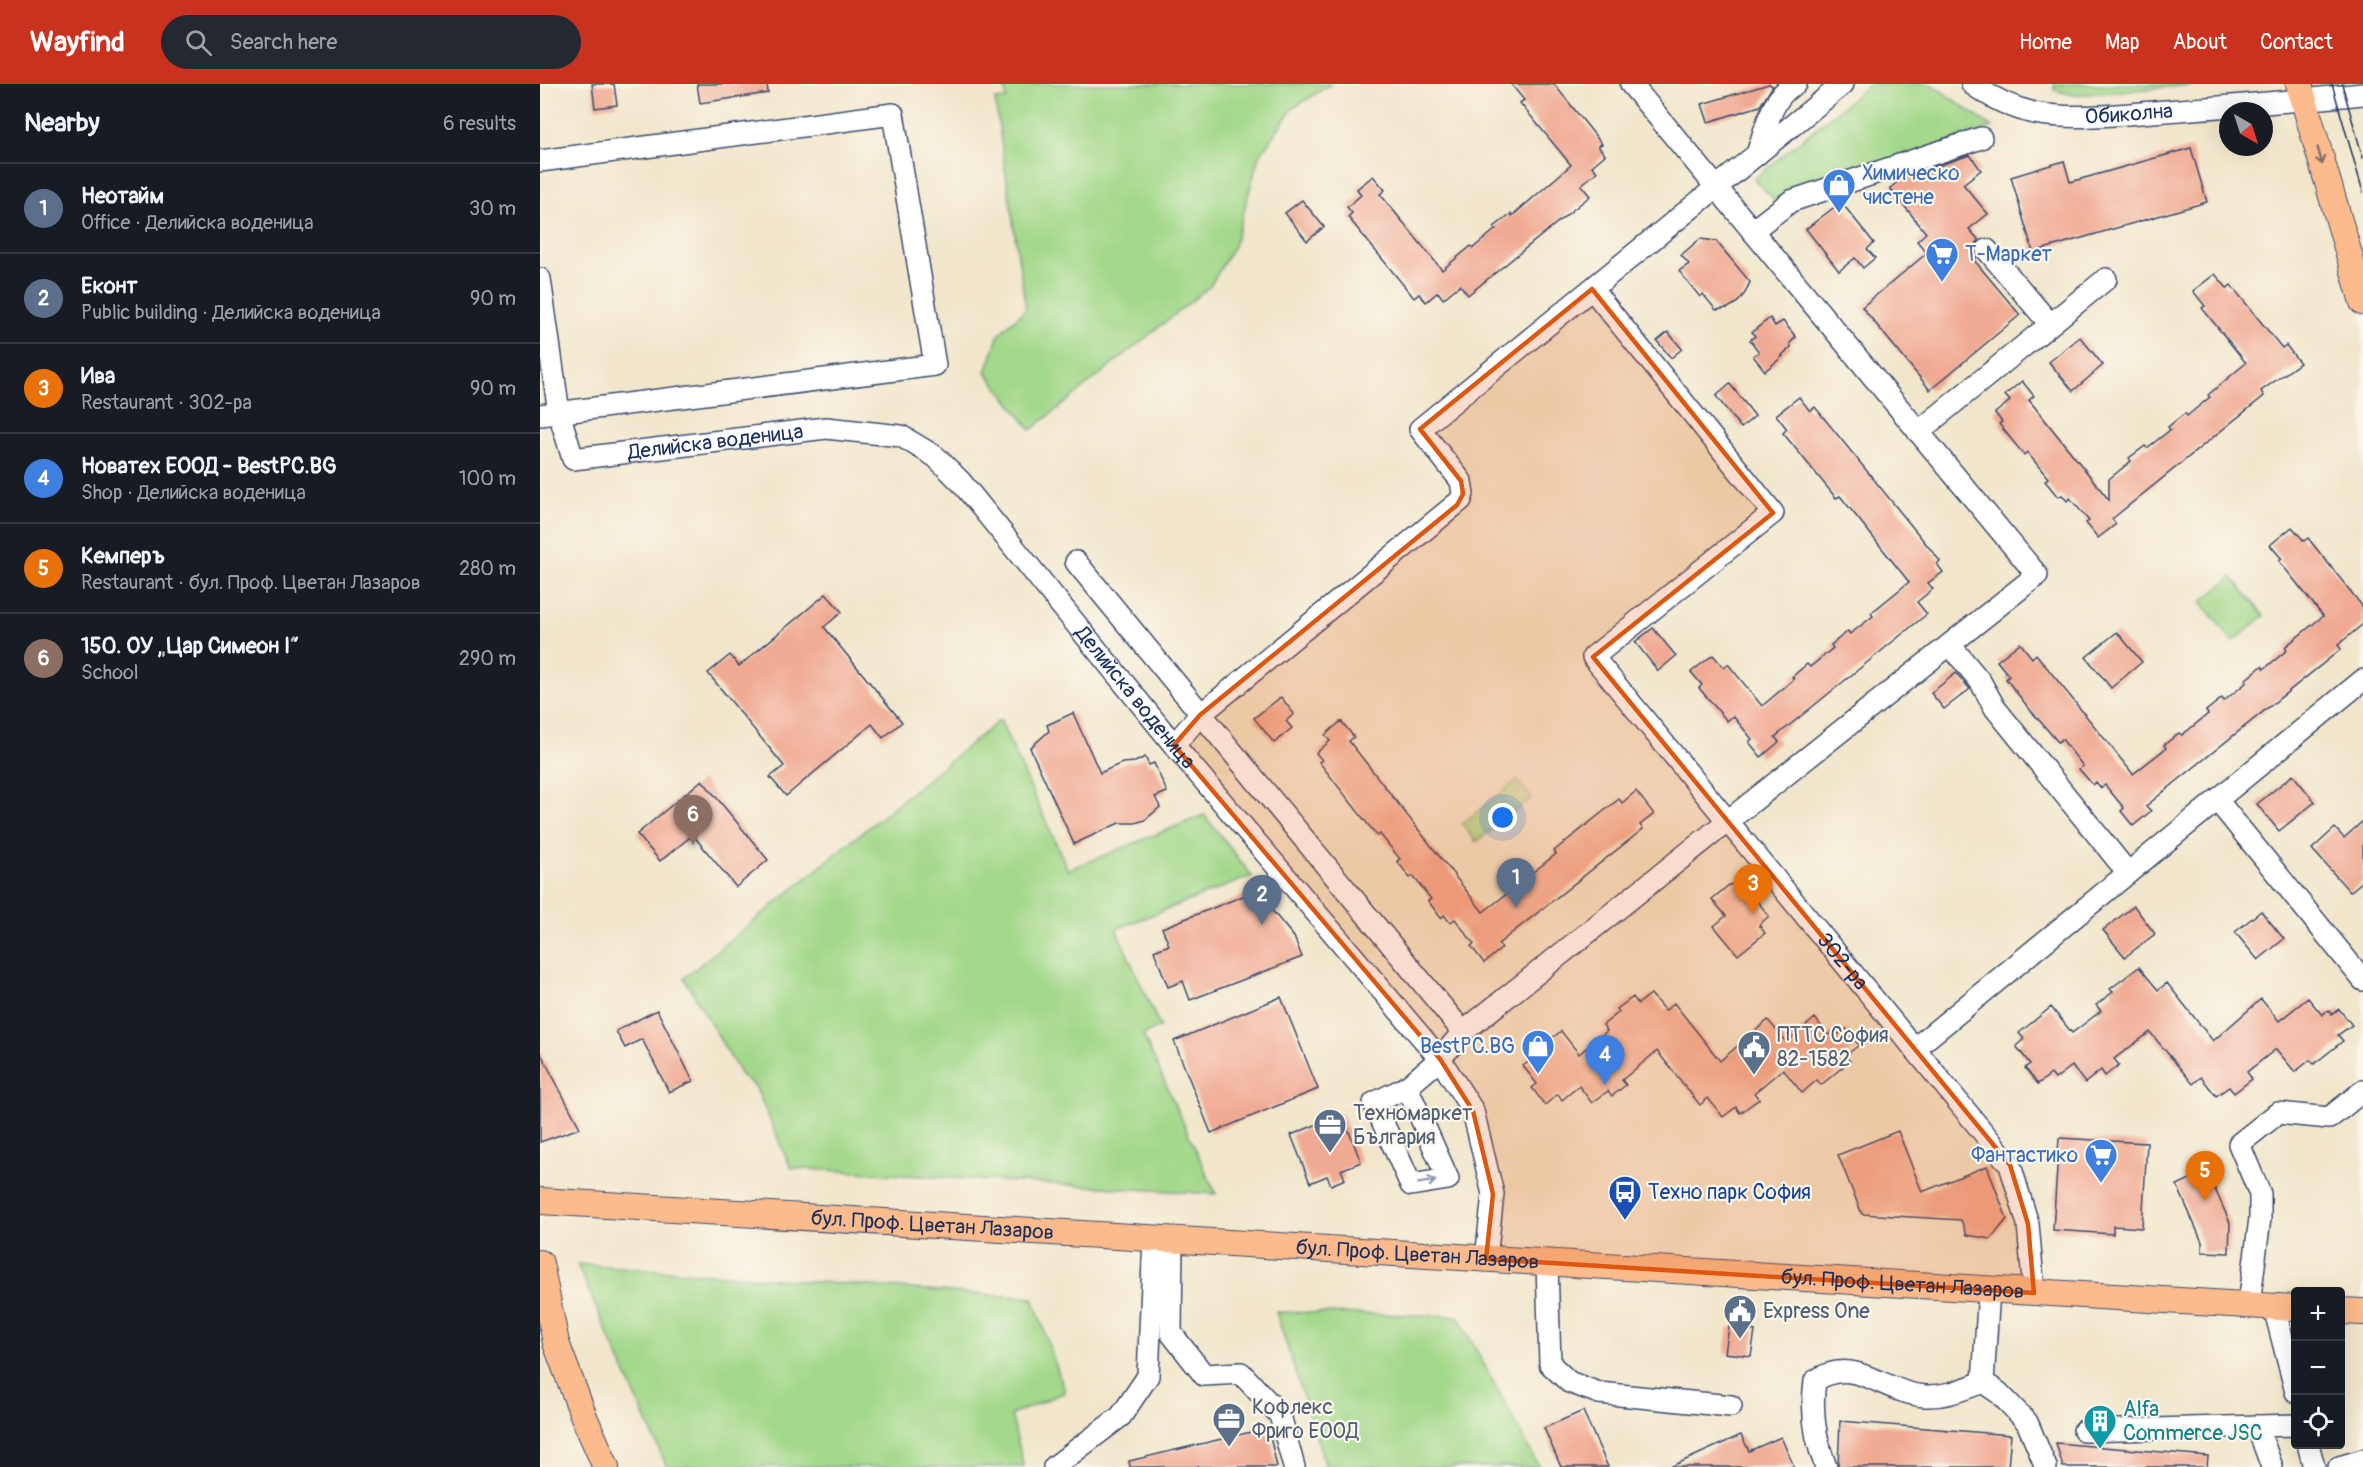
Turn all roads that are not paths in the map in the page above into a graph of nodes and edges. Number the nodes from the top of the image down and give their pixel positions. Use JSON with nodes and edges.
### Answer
{"nodes":[{"id":1,"x":1631,"y":84,"type":"edge"},
{"id":2,"x":1796,"y":84,"type":"edge"},
{"id":3,"x":1843,"y":84,"type":"edge"},
{"id":4,"x":1972,"y":84,"type":"edge"},
{"id":5,"x":2301,"y":92,"type":"edge"},
{"id":6,"x":2363,"y":94,"type":"edge"},
{"id":7,"x":1981,"y":138,"type":"dead end"},
{"id":8,"x":1757,"y":154,"type":"junction"},
{"id":9,"x":540,"y":161,"type":"edge"},
{"id":10,"x":1716,"y":188,"type":"junction"},
{"id":11,"x":1752,"y":231,"type":"junction"},
{"id":12,"x":1987,"y":250,"type":"dead end"},
{"id":13,"x":540,"y":279,"type":"edge"},
{"id":14,"x":2106,"y":279,"type":"dead end"},
{"id":15,"x":1592,"y":289,"type":"junction"},
{"id":16,"x":2363,"y":302,"type":"edge"},
{"id":17,"x":2050,"y":324,"type":"junction"},
{"id":18,"x":549,"y":414,"type":"edge"},
{"id":19,"x":1918,"y":432,"type":"junction"},
{"id":20,"x":1076,"y":562,"type":"dead end"},
{"id":21,"x":1950,"y":645,"type":"junction"},
{"id":22,"x":2363,"y":680,"type":"edge"},
{"id":23,"x":1200,"y":715,"type":"junction"},
{"id":24,"x":1174,"y":745,"type":"junction"},
{"id":25,"x":2217,"y":800,"type":"junction"},
{"id":26,"x":1727,"y":821,"type":"junction"},
{"id":27,"x":2128,"y":873,"type":"junction"},
{"id":28,"x":2363,"y":980,"type":"edge"},
{"id":29,"x":1463,"y":1032,"type":"junction"},
{"id":30,"x":1914,"y":1049,"type":"junction"},
{"id":31,"x":1440,"y":1059,"type":"junction"},
{"id":32,"x":1407,"y":1087,"type":"junction"},
{"id":33,"x":2363,"y":1091,"type":"edge"},
{"id":34,"x":540,"y":1201,"type":"edge"},
{"id":35,"x":1163,"y":1240,"type":"junction"},
{"id":36,"x":1486,"y":1259,"type":"junction"},
{"id":37,"x":540,"y":1263,"type":"edge"},
{"id":38,"x":1547,"y":1263,"type":"junction"},
{"id":39,"x":1989,"y":1290,"type":"junction"},
{"id":40,"x":2034,"y":1293,"type":"junction"},
{"id":41,"x":2249,"y":1305,"type":"junction"},
{"id":42,"x":2285,"y":1308,"type":"edge"},
{"id":43,"x":2345,"y":1311,"type":"edge"},
{"id":44,"x":2363,"y":1312,"type":"edge"},
{"id":45,"x":2291,"y":1358,"type":"edge"},
{"id":46,"x":1983,"y":1382,"type":"junction"},
{"id":47,"x":1731,"y":1406,"type":"dead end"},
{"id":48,"x":2291,"y":1425,"type":"edge"},
{"id":49,"x":2257,"y":1426,"type":"junction"},
{"id":50,"x":2084,"y":1431,"type":"dead end"},
{"id":51,"x":2309,"y":1449,"type":"edge"},
{"id":52,"x":2363,"y":1460,"type":"edge"},
{"id":53,"x":606,"y":1467,"type":"edge"},
{"id":54,"x":1054,"y":1467,"type":"edge"},
{"id":55,"x":1294,"y":1467,"type":"edge"},
{"id":56,"x":1826,"y":1467,"type":"edge"},
{"id":57,"x":2046,"y":1467,"type":"edge"},
{"id":58,"x":2272,"y":1467,"type":"edge"},
{"id":59,"x":2314,"y":1467,"type":"edge"},
{"id":60,"x":2339,"y":1467,"type":"edge"}],
"edges":[{"from":1,"to":10,"type":"street"},
{"from":2,"to":8,"type":"street"},
{"from":3,"to":8,"type":"street"},
{"from":4,"to":5,"type":"street","name":"Обиколна"},
{"from":5,"to":6,"type":"street","name":"Обиколна"},
{"from":5,"to":16,"type":"main road","one_way":true},
{"from":7,"to":11,"type":"street"},
{"from":8,"to":10,"type":"street"},
{"from":9,"to":18,"type":"street"},
{"from":10,"to":11,"type":"street"},
{"from":10,"to":15,"type":"street"},
{"from":11,"to":19,"type":"street"},
{"from":12,"to":17,"type":"street"},
{"from":13,"to":18,"type":"street"},
{"from":14,"to":17,"type":"street"},
{"from":15,"to":23,"type":"street"},
{"from":15,"to":26,"type":"street","name":"302-ра"},
{"from":17,"to":19,"type":"street"},
{"from":18,"to":24,"type":"street","name":"Делийска воденица"},
{"from":19,"to":21,"type":"street"},
{"from":20,"to":23,"type":"street"},
{"from":21,"to":26,"type":"street"},
{"from":21,"to":27,"type":"street"},
{"from":22,"to":25,"type":"street"},
{"from":23,"to":24,"type":"street"},
{"from":23,"to":29,"type":"street"},
{"from":24,"to":31,"type":"street","name":"Делийска воденица"},
{"from":25,"to":27,"type":"street"},
{"from":25,"to":28,"type":"street"},
{"from":26,"to":29,"type":"street"},
{"from":26,"to":30,"type":"street","name":"302-ра"},
{"from":27,"to":30,"type":"street"},
{"from":29,"to":31,"type":"street"},
{"from":30,"to":40,"type":"street","name":"302-ра"},
{"from":31,"to":32,"type":"street"},
{"from":31,"to":36,"type":"street","name":"Делийска воденица"},
{"from":32,"to":32,"type":"street","one_way":true},
{"from":33,"to":41,"type":"street"},
{"from":34,"to":35,"type":"main road","name":"бул. Проф. Цветан Лазаров"},
{"from":35,"to":36,"type":"main road","name":"бул. Проф. Цветан Лазаров"},
{"from":35,"to":54,"type":"street"},
{"from":35,"to":55,"type":"street"},
{"from":36,"to":38,"type":"main road","name":"бул. Проф. Цветан Лазаров"},
{"from":37,"to":53,"type":"main road"},
{"from":38,"to":39,"type":"main road","name":"бул. Проф. Цветан Лазаров"},
{"from":38,"to":47,"type":"street"},
{"from":39,"to":40,"type":"main road","name":"бул. Проф. Цветан Лазаров"},
{"from":39,"to":46,"type":"street"},
{"from":40,"to":41,"type":"main road","name":"бул. Проф. Цветан Лазаров"},
{"from":41,"to":42,"type":"main road","name":"бул. Проф. Цветан Лазаров"},
{"from":42,"to":45,"type":"street"},
{"from":43,"to":44,"type":"main road"},
{"from":46,"to":56,"type":"street"},
{"from":46,"to":57,"type":"street"},
{"from":48,"to":49,"type":"street"},
{"from":49,"to":50,"type":"street"},
{"from":49,"to":58,"type":"street"},
{"from":51,"to":59,"type":"street"},
{"from":52,"to":60,"type":"street"}]}
